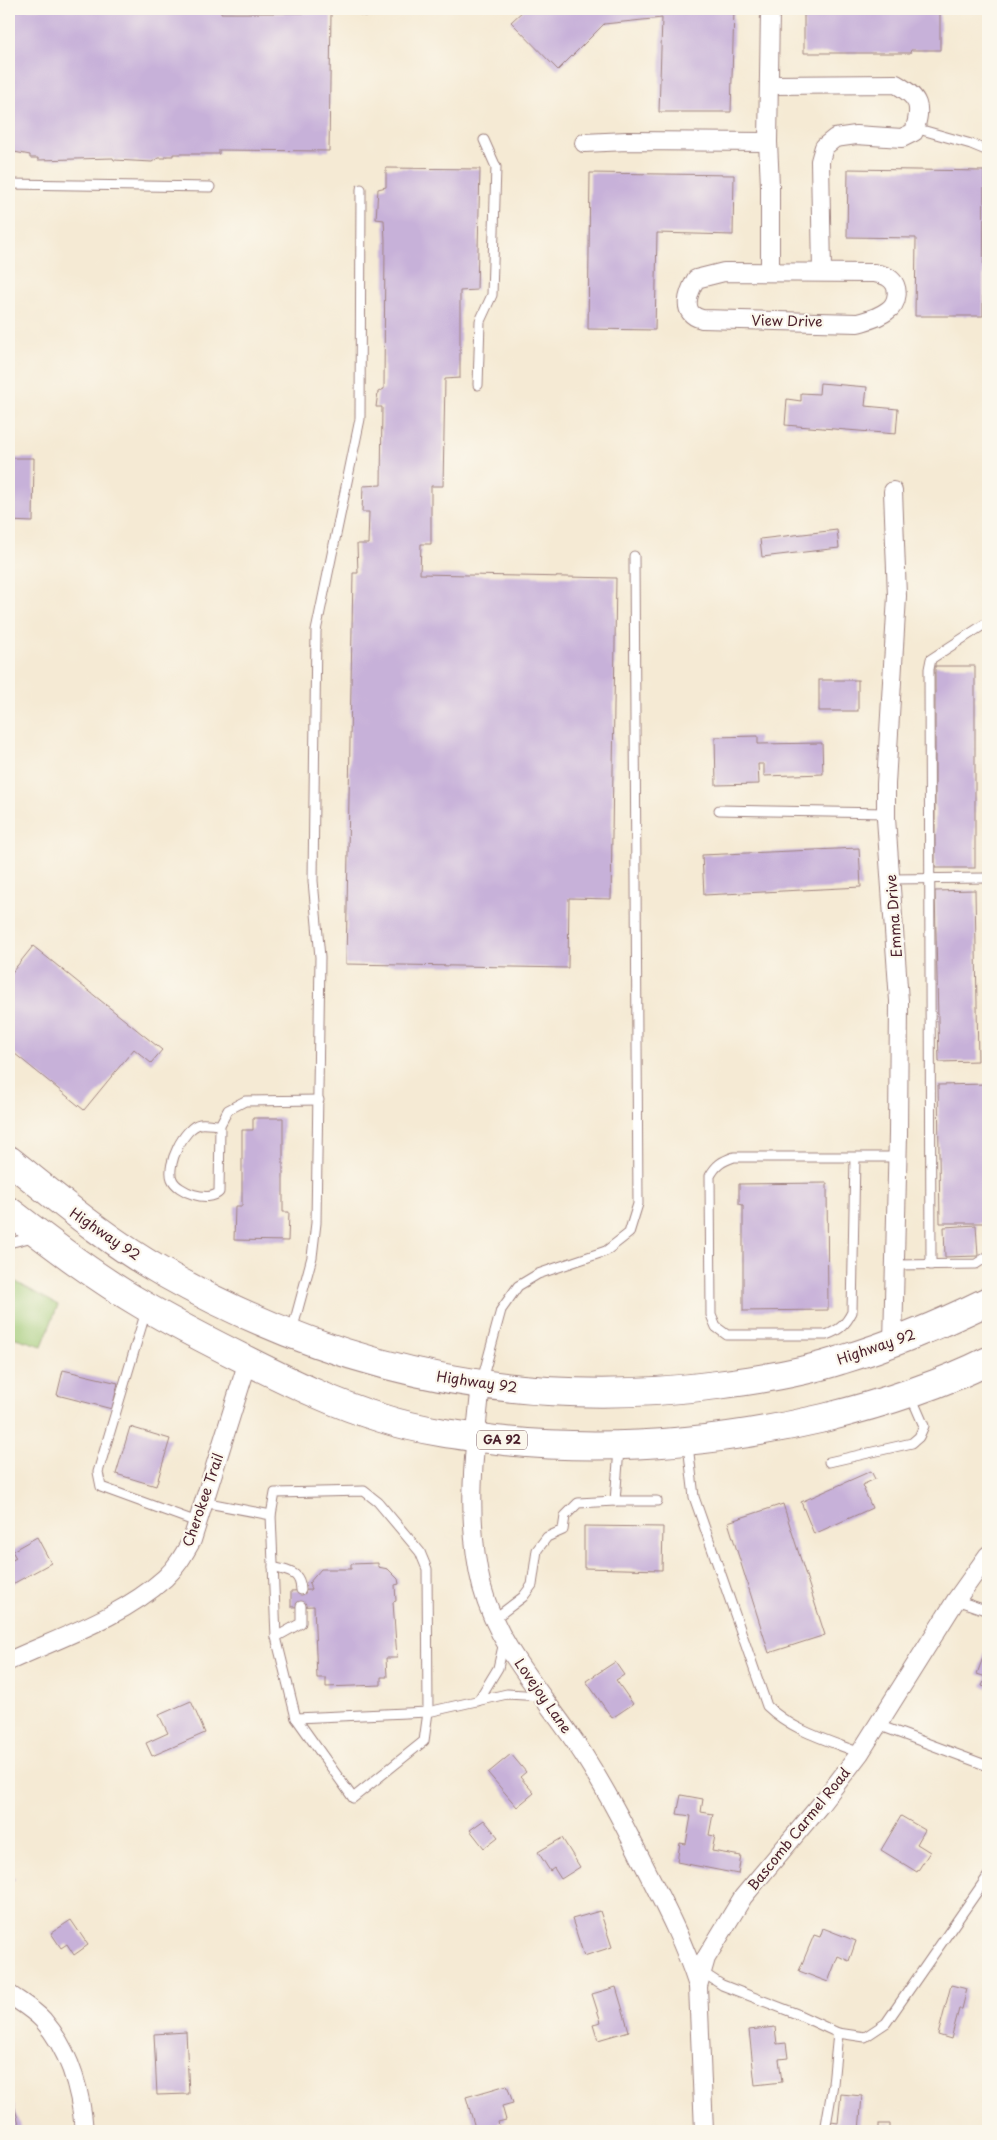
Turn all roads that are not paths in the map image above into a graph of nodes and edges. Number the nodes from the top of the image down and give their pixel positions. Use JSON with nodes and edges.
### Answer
{"nodes":[{"id":1,"x":770,"y":9,"type":"edge"},
{"id":2,"x":770,"y":85,"type":"junction"},
{"id":3,"x":915,"y":128,"type":"junction"},
{"id":4,"x":484,"y":140,"type":"dead end"},
{"id":5,"x":768,"y":142,"type":"junction"},
{"id":6,"x":584,"y":143,"type":"dead end"},
{"id":7,"x":988,"y":151,"type":"edge"},
{"id":8,"x":9,"y":184,"type":"edge"},
{"id":9,"x":210,"y":187,"type":"dead end"},
{"id":10,"x":361,"y":189,"type":"dead end"},
{"id":11,"x":770,"y":272,"type":"junction"},
{"id":12,"x":822,"y":272,"type":"junction"},
{"id":13,"x":478,"y":385,"type":"dead end"},
{"id":14,"x":893,"y":491,"type":"dead end"},
{"id":15,"x":634,"y":556,"type":"dead end"},
{"id":16,"x":988,"y":622,"type":"edge"},
{"id":17,"x":719,"y":810,"type":"dead end"},
{"id":18,"x":886,"y":813,"type":"junction"},
{"id":19,"x":930,"y":878,"type":"junction"},
{"id":20,"x":988,"y":878,"type":"edge"},
{"id":21,"x":891,"y":879,"type":"junction"},
{"id":22,"x":319,"y":1100,"type":"junction"},
{"id":23,"x":220,"y":1125,"type":"junction"},
{"id":24,"x":855,"y":1157,"type":"junction"},
{"id":25,"x":898,"y":1157,"type":"junction"},
{"id":26,"x":9,"y":1160,"type":"edge"},
{"id":27,"x":9,"y":1212,"type":"edge"},
{"id":28,"x":40,"y":1235,"type":"junction"},
{"id":29,"x":9,"y":1242,"type":"edge"},
{"id":30,"x":988,"y":1256,"type":"edge"},
{"id":31,"x":895,"y":1265,"type":"junction"},
{"id":32,"x":931,"y":1265,"type":"junction"},
{"id":33,"x":988,"y":1301,"type":"edge"},
{"id":34,"x":148,"y":1308,"type":"junction"},
{"id":35,"x":291,"y":1334,"type":"junction"},
{"id":36,"x":892,"y":1342,"type":"junction"},
{"id":37,"x":248,"y":1361,"type":"junction"},
{"id":38,"x":988,"y":1361,"type":"edge"},
{"id":39,"x":481,"y":1384,"type":"junction"},
{"id":40,"x":910,"y":1393,"type":"junction"},
{"id":41,"x":475,"y":1438,"type":"junction"},
{"id":42,"x":687,"y":1442,"type":"junction"},
{"id":43,"x":619,"y":1446,"type":"junction"},
{"id":44,"x":829,"y":1462,"type":"dead end"},
{"id":45,"x":614,"y":1501,"type":"junction"},
{"id":46,"x":657,"y":1501,"type":"dead end"},
{"id":47,"x":203,"y":1502,"type":"junction"},
{"id":48,"x":271,"y":1515,"type":"junction"},
{"id":49,"x":197,"y":1522,"type":"junction"},
{"id":50,"x":988,"y":1555,"type":"edge"},
{"id":51,"x":273,"y":1567,"type":"junction"},
{"id":52,"x":301,"y":1590,"type":"dead end"},
{"id":53,"x":956,"y":1600,"type":"junction"},
{"id":54,"x":301,"y":1606,"type":"dead end"},
{"id":55,"x":988,"y":1611,"type":"edge"},
{"id":56,"x":494,"y":1620,"type":"junction"},
{"id":57,"x":276,"y":1637,"type":"junction"},
{"id":58,"x":505,"y":1640,"type":"junction"},
{"id":59,"x":9,"y":1662,"type":"edge"},
{"id":60,"x":541,"y":1696,"type":"junction"},
{"id":61,"x":478,"y":1701,"type":"junction"},
{"id":62,"x":428,"y":1712,"type":"junction"},
{"id":63,"x":296,"y":1718,"type":"junction"},
{"id":64,"x":878,"y":1725,"type":"junction"},
{"id":65,"x":860,"y":1754,"type":"junction"},
{"id":66,"x":988,"y":1766,"type":"edge"},
{"id":67,"x":988,"y":1876,"type":"edge"},
{"id":68,"x":700,"y":1979,"type":"junction"},
{"id":69,"x":9,"y":1994,"type":"edge"},
{"id":70,"x":838,"y":2033,"type":"junction"},
{"id":71,"x":84,"y":2131,"type":"edge"},
{"id":72,"x":704,"y":2131,"type":"edge"},
{"id":73,"x":825,"y":2131,"type":"edge"}],
"edges":[{"from":1,"to":2,"type":"street"},
{"from":2,"to":3,"type":"street"},
{"from":2,"to":5,"type":"street"},
{"from":3,"to":7,"type":"lane"},
{"from":3,"to":12,"type":"street"},
{"from":4,"to":13,"type":"lane"},
{"from":5,"to":6,"type":"street"},
{"from":5,"to":11,"type":"street"},
{"from":8,"to":9,"type":"lane"},
{"from":10,"to":22,"type":"lane"},
{"from":11,"to":12,"type":"street","name":"View Drive"},
{"from":11,"to":12,"type":"street","name":"View Drive"},
{"from":14,"to":18,"type":"street","name":"Emma Drive"},
{"from":15,"to":39,"type":"lane"},
{"from":16,"to":19,"type":"lane"},
{"from":17,"to":18,"type":"lane"},
{"from":18,"to":21,"type":"street","name":"Emma Drive"},
{"from":19,"to":20,"type":"lane"},
{"from":19,"to":21,"type":"lane"},
{"from":19,"to":32,"type":"lane"},
{"from":21,"to":25,"type":"street","name":"Emma Drive"},
{"from":22,"to":23,"type":"lane"},
{"from":22,"to":35,"type":"lane"},
{"from":23,"to":23,"type":"lane"},
{"from":24,"to":24,"type":"lane"},
{"from":24,"to":25,"type":"lane"},
{"from":25,"to":31,"type":"street","name":"Emma Drive"},
{"from":26,"to":35,"type":"main road","name":"Highway 92"},
{"from":27,"to":28,"type":"main road","number":"GA 92"},
{"from":28,"to":29,"type":"lane"},
{"from":28,"to":34,"type":"main road","number":"GA 92"},
{"from":30,"to":32,"type":"lane"},
{"from":31,"to":32,"type":"lane"},
{"from":31,"to":36,"type":"street","name":"Emma Drive"},
{"from":33,"to":36,"type":"main road","name":"Highway 92"},
{"from":34,"to":37,"type":"main road","number":"GA 92"},
{"from":34,"to":49,"type":"lane"},
{"from":35,"to":39,"type":"main road","name":"Highway 92"},
{"from":36,"to":39,"type":"main road","name":"Highway 92"},
{"from":37,"to":41,"type":"main road","number":"GA 92"},
{"from":37,"to":47,"type":"street","name":"Cherokee Trail"},
{"from":38,"to":40,"type":"main road","number":"GA 92"},
{"from":39,"to":41,"type":"street","name":"Lovejoy Lane"},
{"from":40,"to":42,"type":"main road","number":"GA 92"},
{"from":40,"to":44,"type":"lane"},
{"from":41,"to":43,"type":"main road","number":"GA 92"},
{"from":41,"to":56,"type":"street","name":"Lovejoy Lane"},
{"from":42,"to":43,"type":"main road","number":"GA 92"},
{"from":42,"to":65,"type":"lane"},
{"from":43,"to":45,"type":"lane"},
{"from":45,"to":46,"type":"lane"},
{"from":45,"to":56,"type":"lane"},
{"from":47,"to":48,"type":"lane"},
{"from":47,"to":49,"type":"street","name":"Cherokee Trail"},
{"from":48,"to":51,"type":"lane"},
{"from":48,"to":62,"type":"lane"},
{"from":49,"to":59,"type":"street","name":"Cherokee Trail"},
{"from":50,"to":53,"type":"street","name":"Bascomb Carmel Road"},
{"from":51,"to":52,"type":"lane"},
{"from":51,"to":57,"type":"lane"},
{"from":53,"to":55,"type":"lane"},
{"from":53,"to":64,"type":"street","name":"Bascomb Carmel Road"},
{"from":54,"to":57,"type":"lane"},
{"from":56,"to":58,"type":"street","name":"Lovejoy Lane"},
{"from":57,"to":63,"type":"lane"},
{"from":58,"to":60,"type":"street","name":"Lovejoy Lane"},
{"from":58,"to":61,"type":"lane"},
{"from":60,"to":61,"type":"lane"},
{"from":60,"to":68,"type":"street","name":"Lovejoy Lane"},
{"from":61,"to":62,"type":"lane"},
{"from":62,"to":63,"type":"lane"},
{"from":62,"to":63,"type":"lane"},
{"from":64,"to":65,"type":"street","name":"Bascomb Carmel Road"},
{"from":64,"to":66,"type":"lane"},
{"from":65,"to":68,"type":"street","name":"Bascomb Carmel Road"},
{"from":67,"to":70,"type":"lane"},
{"from":68,"to":70,"type":"lane"},
{"from":68,"to":72,"type":"street","name":"Bascomb Carmel Road"},
{"from":69,"to":71,"type":"street"},
{"from":70,"to":73,"type":"lane"}]}
